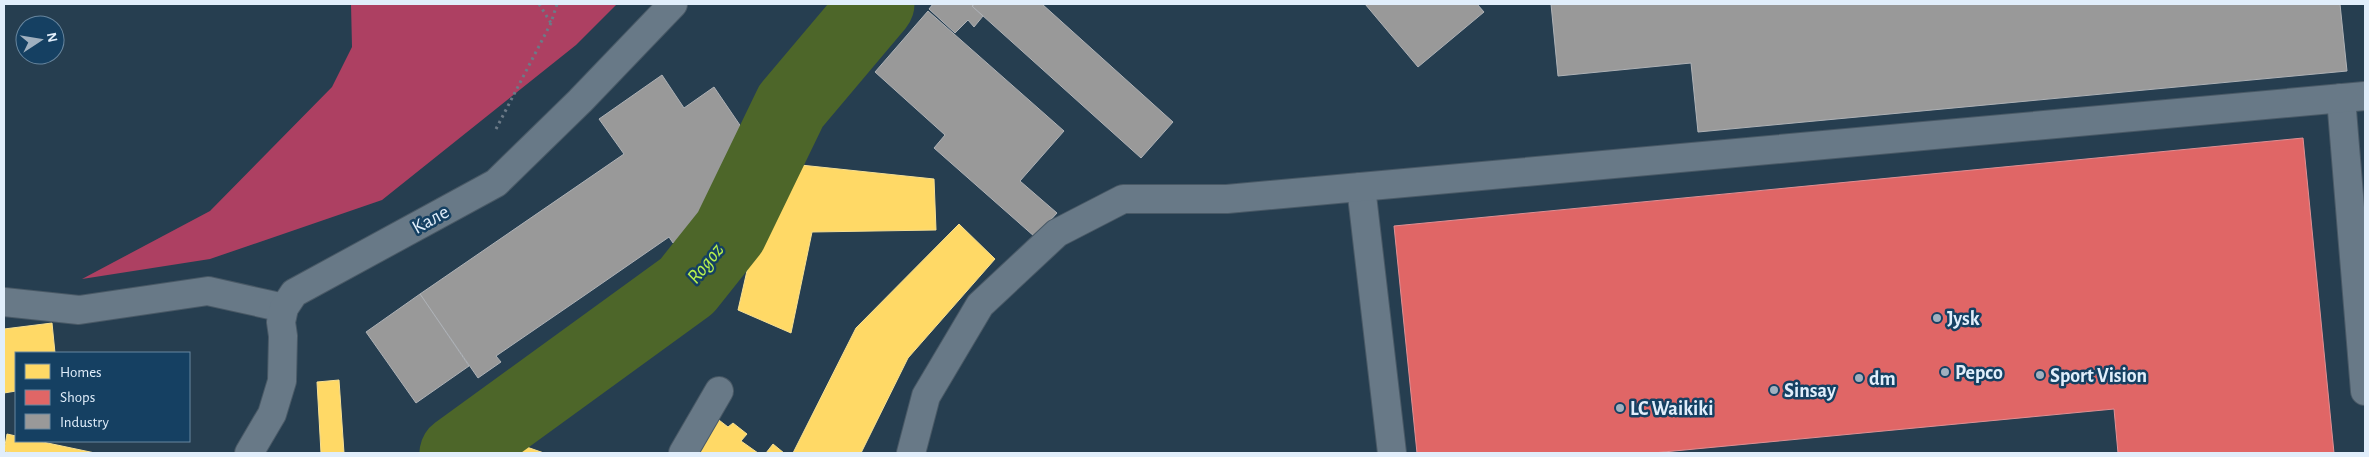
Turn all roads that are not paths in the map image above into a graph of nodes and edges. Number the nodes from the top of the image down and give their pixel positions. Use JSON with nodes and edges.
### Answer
{"nodes":[{"id":1,"x":672,"y":4,"type":"edge"},
{"id":2,"x":2353,"y":97,"type":"edge"},
{"id":3,"x":1361,"y":187,"type":"junction"},
{"id":4,"x":4,"y":302,"type":"edge"},
{"id":5,"x":284,"y":308,"type":"junction"},
{"id":6,"x":719,"y":391,"type":"dead end"},
{"id":7,"x":2365,"y":391,"type":"edge"},
{"id":8,"x":249,"y":453,"type":"edge"},
{"id":9,"x":683,"y":453,"type":"edge"},
{"id":10,"x":911,"y":453,"type":"edge"},
{"id":11,"x":1392,"y":453,"type":"edge"}],
"edges":[{"from":1,"to":5,"type":"street","name":"Кале"},
{"from":2,"to":3,"type":"street"},
{"from":2,"to":7,"type":"street"},
{"from":3,"to":10,"type":"street"},
{"from":3,"to":11,"type":"street"},
{"from":4,"to":5,"type":"street"},
{"from":5,"to":8,"type":"street"},
{"from":6,"to":9,"type":"street"}]}
